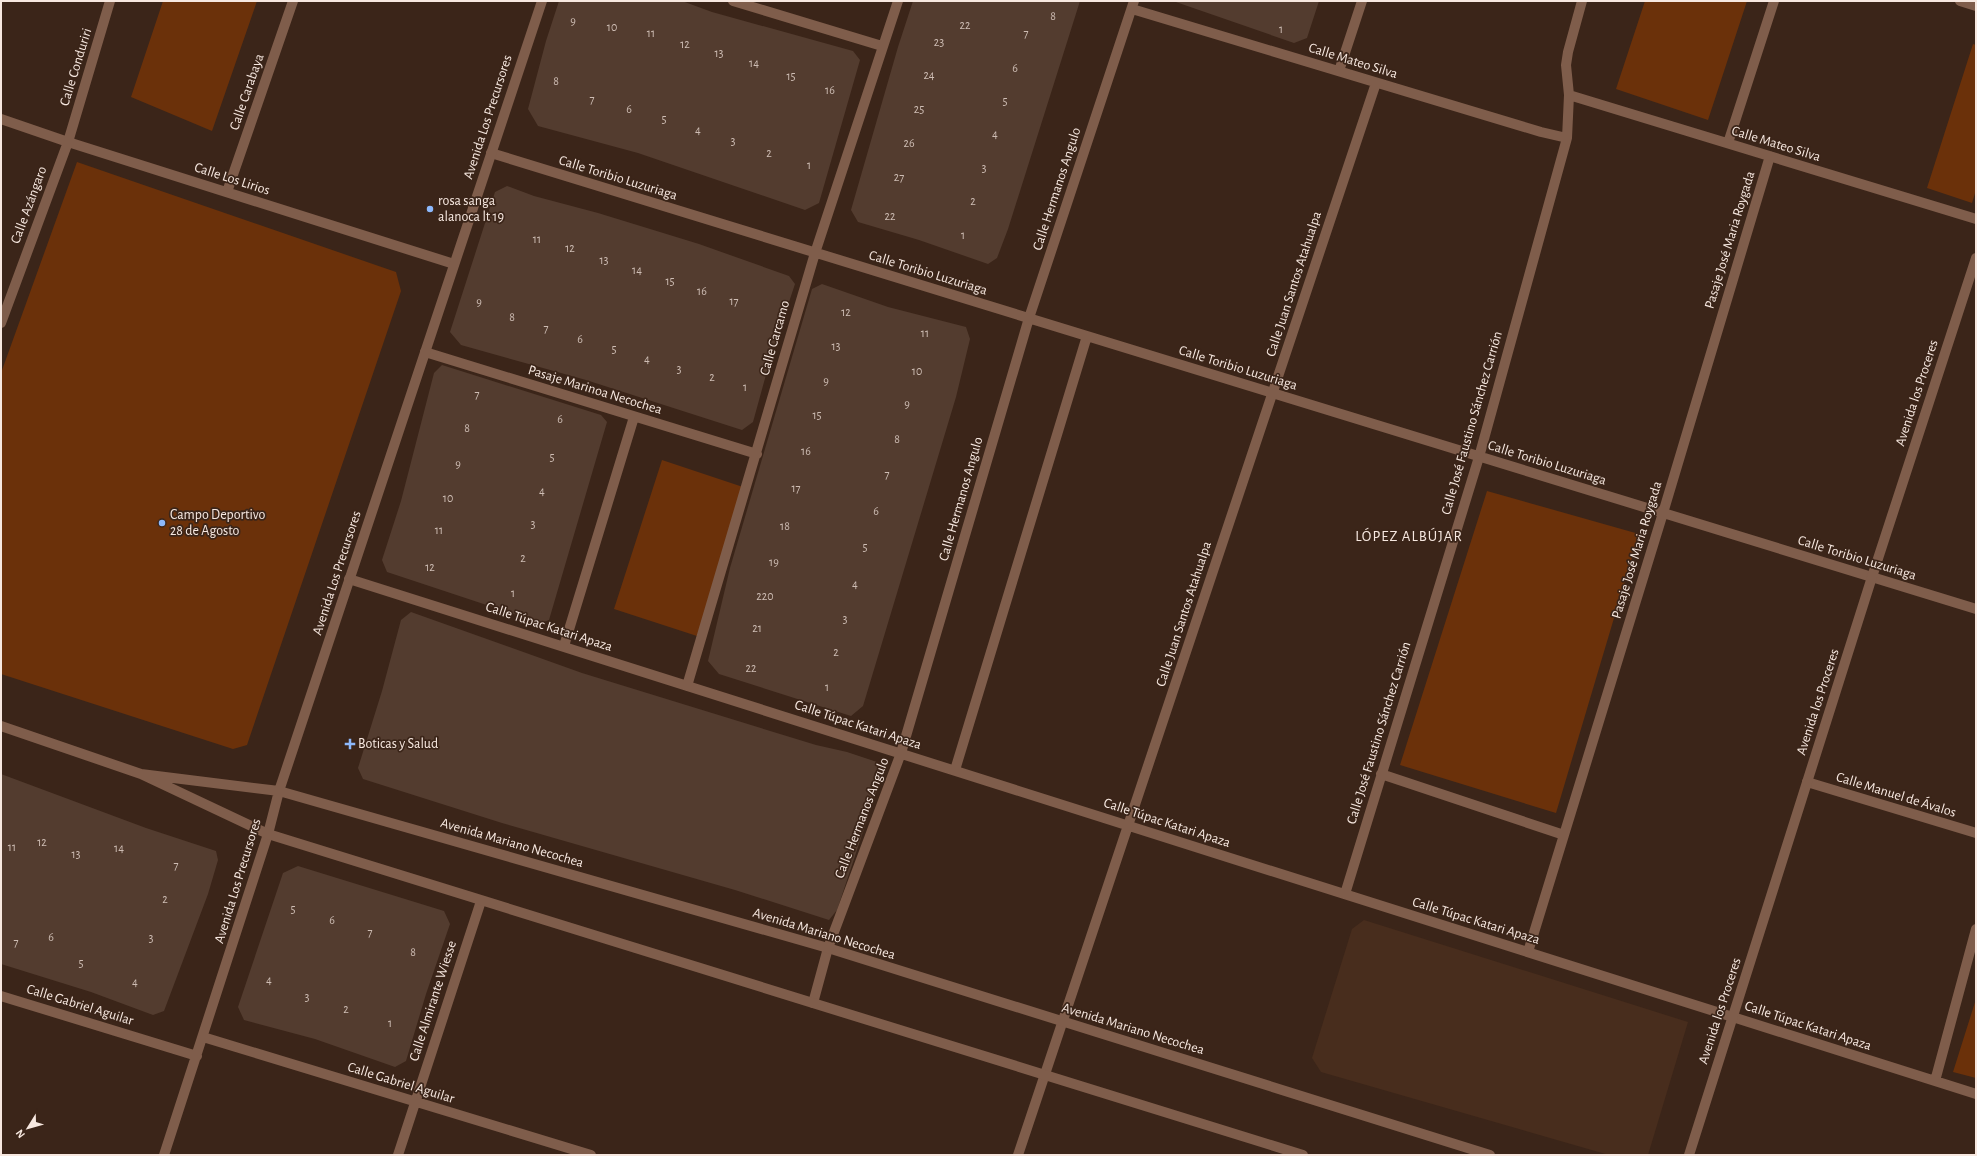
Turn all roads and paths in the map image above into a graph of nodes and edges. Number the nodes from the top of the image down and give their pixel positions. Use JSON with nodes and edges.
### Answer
{"nodes":[{"id":1,"x":110,"y":1,"type":"edge"},
{"id":2,"x":293,"y":1,"type":"edge"},
{"id":3,"x":542,"y":1,"type":"edge"},
{"id":4,"x":733,"y":1,"type":"edge"},
{"id":5,"x":898,"y":1,"type":"edge"},
{"id":6,"x":1362,"y":1,"type":"edge"},
{"id":7,"x":1582,"y":1,"type":"edge"},
{"id":8,"x":1774,"y":1,"type":"edge"},
{"id":9,"x":1960,"y":1,"type":"edge"},
{"id":10,"x":1133,"y":5,"type":"edge"},
{"id":11,"x":1976,"y":6,"type":"edge"},
{"id":12,"x":882,"y":46,"type":"junction"},
{"id":13,"x":1338,"y":72,"type":"junction"},
{"id":14,"x":1376,"y":83,"type":"junction"},
{"id":15,"x":1569,"y":95,"type":"junction"},
{"id":16,"x":1,"y":119,"type":"edge"},
{"id":17,"x":1566,"y":138,"type":"junction"},
{"id":18,"x":68,"y":142,"type":"junction"},
{"id":19,"x":1728,"y":144,"type":"junction"},
{"id":20,"x":491,"y":153,"type":"junction"},
{"id":21,"x":1770,"y":156,"type":"junction"},
{"id":22,"x":227,"y":192,"type":"junction"},
{"id":23,"x":1976,"y":219,"type":"edge"},
{"id":24,"x":815,"y":252,"type":"junction"},
{"id":25,"x":1976,"y":258,"type":"edge"},
{"id":26,"x":454,"y":264,"type":"junction"},
{"id":27,"x":1029,"y":318,"type":"junction"},
{"id":28,"x":1,"y":323,"type":"edge"},
{"id":29,"x":1086,"y":336,"type":"junction"},
{"id":30,"x":425,"y":352,"type":"junction"},
{"id":31,"x":1272,"y":393,"type":"junction"},
{"id":32,"x":634,"y":417,"type":"junction"},
{"id":33,"x":757,"y":454,"type":"junction"},
{"id":34,"x":1479,"y":457,"type":"junction"},
{"id":35,"x":1663,"y":513,"type":"junction"},
{"id":36,"x":1872,"y":577,"type":"junction"},
{"id":37,"x":350,"y":579,"type":"junction"},
{"id":38,"x":1976,"y":609,"type":"edge"},
{"id":39,"x":564,"y":646,"type":"junction"},
{"id":40,"x":687,"y":686,"type":"junction"},
{"id":41,"x":1,"y":726,"type":"edge"},
{"id":42,"x":901,"y":753,"type":"junction"},
{"id":43,"x":955,"y":770,"type":"junction"},
{"id":44,"x":141,"y":774,"type":"junction"},
{"id":45,"x":1382,"y":774,"type":"junction"},
{"id":46,"x":1807,"y":782,"type":"junction"},
{"id":47,"x":279,"y":791,"type":"junction"},
{"id":48,"x":1128,"y":825,"type":"junction"},
{"id":49,"x":1976,"y":833,"type":"edge"},
{"id":50,"x":268,"y":834,"type":"junction"},
{"id":51,"x":1564,"y":835,"type":"junction"},
{"id":52,"x":1345,"y":894,"type":"junction"},
{"id":53,"x":480,"y":901,"type":"junction"},
{"id":54,"x":1976,"y":929,"type":"edge"},
{"id":55,"x":828,"y":948,"type":"junction"},
{"id":56,"x":1528,"y":952,"type":"junction"},
{"id":57,"x":1,"y":996,"type":"edge"},
{"id":58,"x":814,"y":1003,"type":"junction"},
{"id":59,"x":1733,"y":1017,"type":"junction"},
{"id":60,"x":1062,"y":1022,"type":"junction"},
{"id":61,"x":203,"y":1037,"type":"junction"},
{"id":62,"x":197,"y":1056,"type":"junction"},
{"id":63,"x":1045,"y":1074,"type":"junction"},
{"id":64,"x":1935,"y":1081,"type":"junction"},
{"id":65,"x":1976,"y":1094,"type":"edge"},
{"id":66,"x":415,"y":1102,"type":"junction"},
{"id":67,"x":164,"y":1155,"type":"edge"},
{"id":68,"x":398,"y":1155,"type":"edge"},
{"id":69,"x":591,"y":1155,"type":"edge"},
{"id":70,"x":1018,"y":1155,"type":"edge"},
{"id":71,"x":1303,"y":1155,"type":"edge"},
{"id":72,"x":1490,"y":1155,"type":"edge"},
{"id":73,"x":1689,"y":1155,"type":"edge"}],
"edges":[{"from":1,"to":18,"type":"street","name":"Calle Conduriri"},
{"from":2,"to":22,"type":"street","name":"Calle Carabaya"},
{"from":3,"to":20,"type":"street","name":"Avenida Los Precursores"},
{"from":4,"to":12,"type":"street"},
{"from":5,"to":12,"type":"street","name":"Calle Carcamo"},
{"from":6,"to":13,"type":"street"},
{"from":7,"to":15,"type":"street","name":"Calle José Faustino Sánchez Carrión"},
{"from":8,"to":19,"type":"street"},
{"from":9,"to":11,"type":"street"},
{"from":10,"to":13,"type":"street","name":"Calle Mateo Silva"},
{"from":10,"to":27,"type":"street","name":"Calle Hermanos Angulo"},
{"from":12,"to":24,"type":"street","name":"Calle Carcamo"},
{"from":13,"to":14,"type":"street","name":"Calle Mateo Silva"},
{"from":14,"to":17,"type":"street","name":"Calle Mateo Silva"},
{"from":14,"to":31,"type":"street","name":"Calle Juan Santos Atahualpa"},
{"from":15,"to":17,"type":"street","name":"Calle José Faustino Sánchez Carrión"},
{"from":15,"to":19,"type":"street","name":"Calle Mateo Silva"},
{"from":16,"to":18,"type":"street","name":"Calle Los Lirios"},
{"from":17,"to":34,"type":"street","name":"Calle José Faustino Sánchez Carrión"},
{"from":18,"to":22,"type":"street","name":"Calle Los Lirios"},
{"from":18,"to":28,"type":"street","name":"Calle Azángaro"},
{"from":19,"to":21,"type":"street","name":"Calle Mateo Silva"},
{"from":20,"to":24,"type":"street","name":"Calle Toribio Luzuriaga"},
{"from":20,"to":26,"type":"street","name":"Avenida Los Precursores"},
{"from":21,"to":23,"type":"street","name":"Calle Mateo Silva"},
{"from":21,"to":35,"type":"street","name":"Pasaje José Maria Roygada"},
{"from":22,"to":26,"type":"street","name":"Calle Los Lirios"},
{"from":24,"to":27,"type":"street","name":"Calle Toribio Luzuriaga"},
{"from":24,"to":33,"type":"street","name":"Calle Carcamo"},
{"from":25,"to":36,"type":"street","name":"Avenida los Proceres"},
{"from":26,"to":30,"type":"street","name":"Avenida Los Precursores"},
{"from":27,"to":29,"type":"street","name":"Calle Toribio Luzuriaga"},
{"from":27,"to":42,"type":"street","name":"Calle Hermanos Angulo"},
{"from":29,"to":31,"type":"street","name":"Calle Toribio Luzuriaga"},
{"from":29,"to":43,"type":"street"},
{"from":30,"to":32,"type":"street","name":"Pasaje Marinoa Necochea"},
{"from":30,"to":37,"type":"street","name":"Avenida Los Precursores"},
{"from":31,"to":34,"type":"street","name":"Calle Toribio Luzuriaga"},
{"from":31,"to":48,"type":"street","name":"Calle Juan Santos Atahualpa"},
{"from":32,"to":33,"type":"street","name":"Pasaje Marinoa Necochea"},
{"from":32,"to":39,"type":"street"},
{"from":33,"to":40,"type":"street","name":"Calle Carcamo"},
{"from":34,"to":35,"type":"street","name":"Calle Toribio Luzuriaga"},
{"from":34,"to":45,"type":"street","name":"Calle José Faustino Sánchez Carrión"},
{"from":35,"to":36,"type":"street","name":"Calle Toribio Luzuriaga"},
{"from":35,"to":51,"type":"street","name":"Pasaje José Maria Roygada"},
{"from":36,"to":38,"type":"street","name":"Calle Toribio Luzuriaga"},
{"from":36,"to":46,"type":"street","name":"Avenida los Proceres"},
{"from":37,"to":39,"type":"street","name":"Calle Túpac Katari Apaza"},
{"from":37,"to":47,"type":"street","name":"Avenida Los Precursores"},
{"from":39,"to":40,"type":"street","name":"Calle Túpac Katari Apaza"},
{"from":40,"to":42,"type":"street","name":"Calle Túpac Katari Apaza"},
{"from":41,"to":44,"type":"street","name":"Avenida Mariano Necochea"},
{"from":42,"to":43,"type":"street","name":"Calle Túpac Katari Apaza"},
{"from":42,"to":55,"type":"street","name":"Calle Hermanos Angulo"},
{"from":43,"to":48,"type":"street","name":"Calle Túpac Katari Apaza"},
{"from":44,"to":47,"type":"street","name":"Avenida Mariano Necochea"},
{"from":44,"to":50,"type":"street","name":"Avenida Mariano Necochea"},
{"from":45,"to":51,"type":"street"},
{"from":45,"to":52,"type":"street","name":"Calle José Faustino Sánchez Carrión"},
{"from":46,"to":49,"type":"street","name":"Calle Manuel de Ávalos"},
{"from":46,"to":59,"type":"street","name":"Avenida los Proceres"},
{"from":47,"to":50,"type":"street","name":"Avenida Los Precursores"},
{"from":47,"to":55,"type":"street","name":"Avenida Mariano Necochea"},
{"from":48,"to":52,"type":"street","name":"Calle Túpac Katari Apaza"},
{"from":48,"to":60,"type":"street","name":"Calle Juan Santos Atahualpa"},
{"from":50,"to":53,"type":"street","name":"Avenida Mariano Necochea"},
{"from":50,"to":61,"type":"street","name":"Avenida Los Precursores"},
{"from":51,"to":56,"type":"street","name":"Pasaje José Maria Roygada"},
{"from":52,"to":56,"type":"street","name":"Calle Túpac Katari Apaza"},
{"from":53,"to":58,"type":"street","name":"Avenida Mariano Necochea"},
{"from":53,"to":66,"type":"street","name":"Calle Almirante Wiesse"},
{"from":54,"to":64,"type":"street"},
{"from":55,"to":58,"type":"street","name":"Calle Hermanos Angulo"},
{"from":55,"to":60,"type":"street","name":"Avenida Mariano Necochea"},
{"from":56,"to":59,"type":"street","name":"Calle Túpac Katari Apaza"},
{"from":57,"to":62,"type":"street","name":"Calle Gabriel Aguilar"},
{"from":58,"to":63,"type":"street","name":"Avenida Mariano Necochea"},
{"from":59,"to":64,"type":"street","name":"Calle Túpac Katari Apaza"},
{"from":59,"to":73,"type":"street","name":"Avenida los Proceres"},
{"from":60,"to":63,"type":"street","name":"Calle Juan Santos Atahualpa"},
{"from":60,"to":72,"type":"street","name":"Avenida Mariano Necochea"},
{"from":61,"to":62,"type":"street","name":"Avenida Los Precursores"},
{"from":61,"to":66,"type":"street","name":"Calle Gabriel Aguilar"},
{"from":62,"to":67,"type":"street","name":"Avenida Los Precursores"},
{"from":63,"to":70,"type":"street","name":"Calle Juan Santos Atahualpa"},
{"from":63,"to":71,"type":"street","name":"Avenida Mariano Necochea"},
{"from":64,"to":65,"type":"street","name":"Calle Túpac Katari Apaza"},
{"from":66,"to":68,"type":"street","name":"Calle Almirante Wiesse"},
{"from":66,"to":69,"type":"street","name":"Calle Gabriel Aguilar"}]}
